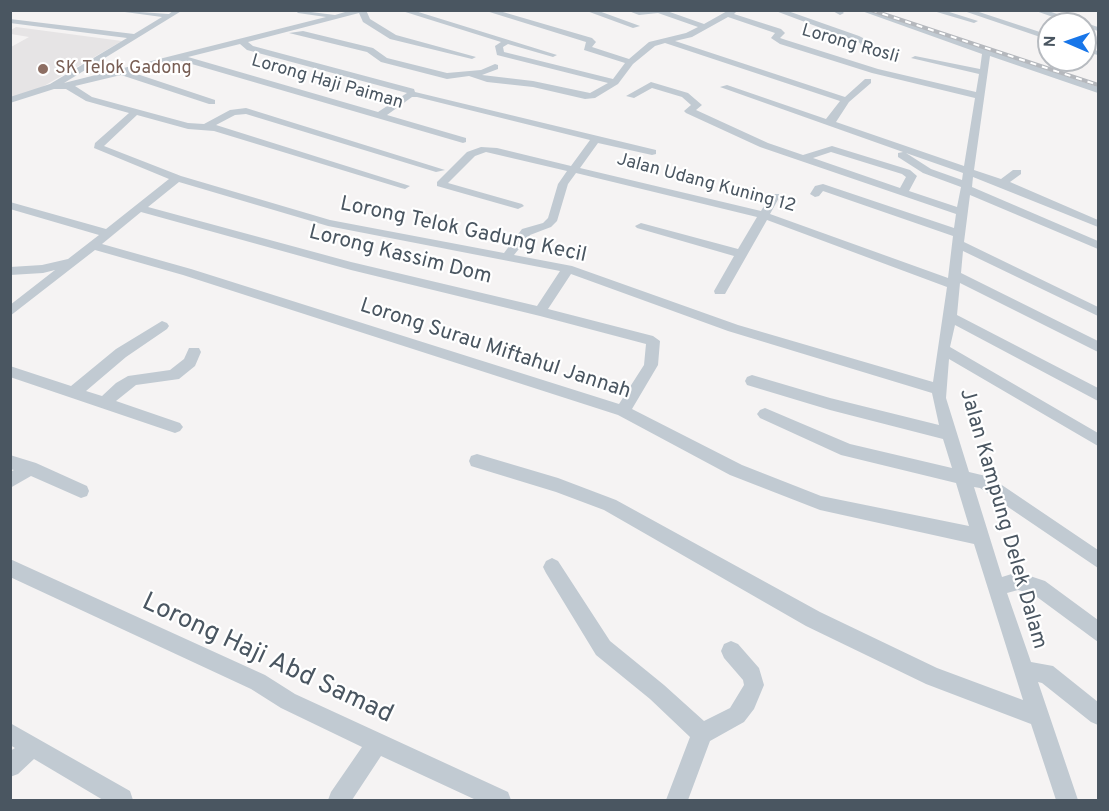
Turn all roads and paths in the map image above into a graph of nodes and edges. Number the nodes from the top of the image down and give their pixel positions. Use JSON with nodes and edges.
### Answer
{"nodes":[{"id":1,"x":113,"y":10,"type":"edge"},
{"id":2,"x":180,"y":10,"type":"edge"},
{"id":3,"x":402,"y":10,"type":"edge"},
{"id":4,"x":486,"y":10,"type":"edge"},
{"id":5,"x":587,"y":10,"type":"edge"},
{"id":6,"x":629,"y":10,"type":"edge"},
{"id":7,"x":776,"y":10,"type":"edge"},
{"id":8,"x":797,"y":10,"type":"edge"},
{"id":9,"x":862,"y":10,"type":"edge"},
{"id":10,"x":933,"y":10,"type":"edge"},
{"id":11,"x":964,"y":10,"type":"edge"},
{"id":12,"x":298,"y":11,"type":"edge"},
{"id":13,"x":362,"y":11,"type":"edge"},
{"id":14,"x":946,"y":11,"type":"edge"},
{"id":15,"x":731,"y":12,"type":"edge"},
{"id":16,"x":531,"y":14,"type":"dead end"},
{"id":17,"x":170,"y":16,"type":"junction"},
{"id":18,"x":338,"y":17,"type":"junction"},
{"id":19,"x":34,"y":18,"type":"dead end"},
{"id":20,"x":705,"y":21,"type":"junction"},
{"id":21,"x":10,"y":23,"type":"edge"},
{"id":22,"x":23,"y":23,"type":"junction"},
{"id":23,"x":81,"y":23,"type":"dead end"},
{"id":24,"x":636,"y":26,"type":"dead end"},
{"id":25,"x":70,"y":29,"type":"junction"},
{"id":26,"x":129,"y":29,"type":"dead end"},
{"id":27,"x":288,"y":30,"type":"junction"},
{"id":28,"x":1011,"y":33,"type":"dead end"},
{"id":29,"x":1037,"y":33,"type":"edge"},
{"id":30,"x":120,"y":34,"type":"junction"},
{"id":31,"x":568,"y":34,"type":"junction"},
{"id":32,"x":134,"y":38,"type":"junction"},
{"id":33,"x":278,"y":40,"type":"dead end"},
{"id":34,"x":664,"y":40,"type":"junction"},
{"id":35,"x":508,"y":41,"type":"junction"},
{"id":36,"x":876,"y":42,"type":"dead end"},
{"id":37,"x":247,"y":45,"type":"junction"},
{"id":38,"x":987,"y":51,"type":"junction"},
{"id":39,"x":221,"y":55,"type":"dead end"},
{"id":40,"x":553,"y":55,"type":"dead end"},
{"id":41,"x":885,"y":56,"type":"dead end"},
{"id":42,"x":472,"y":57,"type":"dead end"},
{"id":43,"x":180,"y":58,"type":"junction"},
{"id":44,"x":915,"y":58,"type":"dead end"},
{"id":45,"x":630,"y":62,"type":"junction"},
{"id":46,"x":495,"y":67,"type":"dead end"},
{"id":47,"x":122,"y":72,"type":"junction"},
{"id":48,"x":982,"y":72,"type":"junction"},
{"id":49,"x":468,"y":73,"type":"junction"},
{"id":50,"x":868,"y":81,"type":"dead end"},
{"id":51,"x":615,"y":82,"type":"junction"},
{"id":52,"x":53,"y":86,"type":"junction"},
{"id":53,"x":66,"y":86,"type":"junction"},
{"id":54,"x":724,"y":87,"type":"dead end"},
{"id":55,"x":1098,"y":90,"type":"edge"},
{"id":56,"x":411,"y":91,"type":"dead end"},
{"id":57,"x":631,"y":96,"type":"dead end"},
{"id":58,"x":980,"y":96,"type":"junction"},
{"id":59,"x":10,"y":100,"type":"edge"},
{"id":60,"x":846,"y":100,"type":"junction"},
{"id":61,"x":212,"y":102,"type":"dead end"},
{"id":62,"x":136,"y":111,"type":"junction"},
{"id":63,"x":380,"y":115,"type":"junction"},
{"id":64,"x":831,"y":123,"type":"junction"},
{"id":65,"x":207,"y":127,"type":"junction"},
{"id":66,"x":596,"y":139,"type":"junction"},
{"id":67,"x":464,"y":140,"type":"dead end"},
{"id":68,"x":898,"y":148,"type":"junction"},
{"id":69,"x":652,"y":152,"type":"dead end"},
{"id":70,"x":803,"y":159,"type":"junction"},
{"id":71,"x":575,"y":169,"type":"junction"},
{"id":72,"x":440,"y":170,"type":"dead end"},
{"id":73,"x":970,"y":170,"type":"junction"},
{"id":74,"x":1017,"y":172,"type":"dead end"},
{"id":75,"x":177,"y":178,"type":"junction"},
{"id":76,"x":1002,"y":183,"type":"junction"},
{"id":77,"x":405,"y":186,"type":"dead end"},
{"id":78,"x":966,"y":188,"type":"junction"},
{"id":79,"x":903,"y":193,"type":"junction"},
{"id":80,"x":815,"y":194,"type":"dead end"},
{"id":81,"x":775,"y":196,"type":"dead end"},
{"id":82,"x":10,"y":205,"type":"edge"},
{"id":83,"x":518,"y":206,"type":"dead end"},
{"id":84,"x":139,"y":208,"type":"junction"},
{"id":85,"x":963,"y":213,"type":"junction"},
{"id":86,"x":764,"y":215,"type":"junction"},
{"id":87,"x":1098,"y":224,"type":"edge"},
{"id":88,"x":641,"y":226,"type":"dead end"},
{"id":89,"x":109,"y":234,"type":"junction"},
{"id":90,"x":959,"y":239,"type":"junction"},
{"id":91,"x":1098,"y":245,"type":"edge"},
{"id":92,"x":94,"y":246,"type":"junction"},
{"id":93,"x":741,"y":254,"type":"junction"},
{"id":94,"x":507,"y":257,"type":"junction"},
{"id":95,"x":75,"y":258,"type":"junction"},
{"id":96,"x":43,"y":269,"type":"junction"},
{"id":97,"x":568,"y":269,"type":"junction"},
{"id":98,"x":10,"y":271,"type":"edge"},
{"id":99,"x":953,"y":279,"type":"junction"},
{"id":100,"x":720,"y":291,"type":"dead end"},
{"id":101,"x":10,"y":303,"type":"edge"},
{"id":102,"x":540,"y":311,"type":"junction"},
{"id":103,"x":10,"y":312,"type":"edge"},
{"id":104,"x":1098,"y":312,"type":"edge"},
{"id":105,"x":950,"y":317,"type":"junction"},
{"id":106,"x":162,"y":326,"type":"dead end"},
{"id":107,"x":1098,"y":347,"type":"edge"},
{"id":108,"x":943,"y":349,"type":"junction"},
{"id":109,"x":194,"y":352,"type":"dead end"},
{"id":110,"x":10,"y":371,"type":"edge"},
{"id":111,"x":752,"y":381,"type":"dead end"},
{"id":112,"x":939,"y":389,"type":"junction"},
{"id":113,"x":73,"y":393,"type":"junction"},
{"id":114,"x":1098,"y":395,"type":"edge"},
{"id":115,"x":105,"y":402,"type":"junction"},
{"id":116,"x":623,"y":411,"type":"junction"},
{"id":117,"x":765,"y":414,"type":"dead end"},
{"id":118,"x":175,"y":427,"type":"dead end"},
{"id":119,"x":950,"y":434,"type":"junction"},
{"id":120,"x":1098,"y":440,"type":"edge"},
{"id":121,"x":477,"y":461,"type":"dead end"},
{"id":122,"x":10,"y":462,"type":"edge"},
{"id":123,"x":30,"y":468,"type":"junction"},
{"id":124,"x":965,"y":479,"type":"junction"},
{"id":125,"x":10,"y":481,"type":"edge"},
{"id":126,"x":81,"y":491,"type":"dead end"},
{"id":127,"x":981,"y":537,"type":"junction"},
{"id":128,"x":1098,"y":560,"type":"edge"},
{"id":129,"x":10,"y":567,"type":"edge"},
{"id":130,"x":552,"y":567,"type":"dead end"},
{"id":131,"x":996,"y":588,"type":"junction"},
{"id":132,"x":1098,"y":632,"type":"edge"},
{"id":133,"x":731,"y":651,"type":"dead end"},
{"id":134,"x":1024,"y":670,"type":"junction"},
{"id":135,"x":1098,"y":715,"type":"edge"},
{"id":136,"x":1040,"y":717,"type":"junction"},
{"id":137,"x":10,"y":733,"type":"edge"},
{"id":138,"x":702,"y":734,"type":"junction"},
{"id":139,"x":377,"y":743,"type":"junction"},
{"id":140,"x":33,"y":746,"type":"junction"},
{"id":141,"x":10,"y":766,"type":"edge"},
{"id":142,"x":122,"y":799,"type":"dead end"},
{"id":143,"x":339,"y":801,"type":"edge"},
{"id":144,"x":500,"y":801,"type":"edge"},
{"id":145,"x":677,"y":801,"type":"edge"},
{"id":146,"x":1067,"y":801,"type":"edge"}],
"edges":[{"from":1,"to":17,"type":"street"},
{"from":2,"to":17,"type":"street"},
{"from":3,"to":35,"type":"street"},
{"from":4,"to":31,"type":"street"},
{"from":5,"to":24,"type":"street"},
{"from":6,"to":20,"type":"street"},
{"from":7,"to":41,"type":"street"},
{"from":8,"to":36,"type":"street"},
{"from":9,"to":38,"type":"street"},
{"from":10,"to":14,"type":"street"},
{"from":11,"to":29,"type":"street"},
{"from":12,"to":18,"type":"street"},
{"from":13,"to":18,"type":"street"},
{"from":13,"to":42,"type":"street"},
{"from":14,"to":28,"type":"street"},
{"from":15,"to":20,"type":"street"},
{"from":15,"to":58,"type":"street","name":"Lorong Rosli"},
{"from":16,"to":31,"type":"street"},
{"from":17,"to":32,"type":"street"},
{"from":18,"to":27,"type":"street"},
{"from":19,"to":22,"type":"street"},
{"from":20,"to":34,"type":"street"},
{"from":21,"to":22,"type":"street"},
{"from":21,"to":32,"type":"street"},
{"from":22,"to":25,"type":"street"},
{"from":23,"to":25,"type":"street"},
{"from":25,"to":30,"type":"street"},
{"from":26,"to":30,"type":"street"},
{"from":27,"to":37,"type":"street"},
{"from":27,"to":49,"type":"street"},
{"from":30,"to":32,"type":"street"},
{"from":31,"to":45,"type":"street"},
{"from":32,"to":52,"type":"street"},
{"from":33,"to":37,"type":"street"},
{"from":34,"to":45,"type":"street"},
{"from":34,"to":60,"type":"street"},
{"from":35,"to":40,"type":"street"},
{"from":35,"to":51,"type":"street"},
{"from":37,"to":39,"type":"street"},
{"from":37,"to":43,"type":"street"},
{"from":37,"to":56,"type":"street"},
{"from":38,"to":48,"type":"street","name":"Jalan Kampung Delek Dalam"},
{"from":38,"to":55,"type":"street"},
{"from":43,"to":47,"type":"street"},
{"from":43,"to":63,"type":"street","name":"Lorong Haji Paiman"},
{"from":44,"to":48,"type":"street"},
{"from":45,"to":51,"type":"street"},
{"from":46,"to":49,"type":"street"},
{"from":47,"to":53,"type":"street"},
{"from":47,"to":61,"type":"street"},
{"from":48,"to":58,"type":"street","name":"Jalan Kampung Delek Dalam"},
{"from":49,"to":51,"type":"street"},
{"from":50,"to":60,"type":"street"},
{"from":52,"to":53,"type":"street"},
{"from":52,"to":59,"type":"street"},
{"from":53,"to":62,"type":"street"},
{"from":54,"to":64,"type":"street"},
{"from":57,"to":70,"type":"street"},
{"from":58,"to":73,"type":"street","name":"Jalan Kampung Delek Dalam"},
{"from":60,"to":64,"type":"street"},
{"from":62,"to":65,"type":"street"},
{"from":62,"to":75,"type":"street","name":"Lorong Telok Gadung Kecil"},
{"from":63,"to":66,"type":"street"},
{"from":63,"to":67,"type":"street","name":"Lorong Haji Paiman"},
{"from":64,"to":68,"type":"street"},
{"from":65,"to":72,"type":"street"},
{"from":65,"to":77,"type":"street"},
{"from":66,"to":69,"type":"street"},
{"from":66,"to":71,"type":"street"},
{"from":68,"to":73,"type":"street"},
{"from":68,"to":78,"type":"street"},
{"from":70,"to":79,"type":"street"},
{"from":70,"to":79,"type":"street"},
{"from":71,"to":83,"type":"street","name":"Jalan Udang Kuning 12"},
{"from":71,"to":86,"type":"street","name":"Jalan Udang Kuning 12"},
{"from":71,"to":94,"type":"street"},
{"from":73,"to":76,"type":"street"},
{"from":73,"to":78,"type":"street","name":"Jalan Kampung Delek Dalam"},
{"from":74,"to":76,"type":"street"},
{"from":75,"to":84,"type":"street"},
{"from":75,"to":94,"type":"street","name":"Lorong Telok Gadung Kecil"},
{"from":76,"to":87,"type":"street"},
{"from":78,"to":85,"type":"street","name":"Jalan Kampung Delek Dalam"},
{"from":78,"to":91,"type":"street"},
{"from":79,"to":85,"type":"street"},
{"from":80,"to":90,"type":"street"},
{"from":81,"to":86,"type":"street"},
{"from":82,"to":89,"type":"street"},
{"from":84,"to":89,"type":"street"},
{"from":84,"to":102,"type":"street","name":"Lorong Kassim Dom"},
{"from":85,"to":90,"type":"street","name":"Jalan Kampung Delek Dalam"},
{"from":86,"to":93,"type":"street"},
{"from":86,"to":99,"type":"street","name":"Jalan Udang Kuning 12"},
{"from":88,"to":93,"type":"street"},
{"from":89,"to":92,"type":"street"},
{"from":90,"to":99,"type":"street","name":"Jalan Kampung Delek Dalam"},
{"from":90,"to":104,"type":"street"},
{"from":92,"to":95,"type":"street"},
{"from":92,"to":116,"type":"street","name":"Lorong Surau Miftahul Jannah"},
{"from":93,"to":100,"type":"street"},
{"from":94,"to":97,"type":"street","name":"Lorong Telok Gadung Kecil"},
{"from":95,"to":96,"type":"street"},
{"from":95,"to":103,"type":"street"},
{"from":96,"to":98,"type":"street"},
{"from":96,"to":101,"type":"street"},
{"from":97,"to":102,"type":"street"},
{"from":97,"to":112,"type":"street","name":"Lorong Telok Gadung Kecil"},
{"from":99,"to":105,"type":"street","name":"Jalan Kampung Delek Dalam"},
{"from":99,"to":107,"type":"street","name":"Jalan Udang Kuning 12"},
{"from":102,"to":116,"type":"street","name":"Lorong Kassim Dom"},
{"from":105,"to":108,"type":"street","name":"Jalan Kampung Delek Dalam"},
{"from":105,"to":114,"type":"street"},
{"from":106,"to":113,"type":"street"},
{"from":108,"to":112,"type":"street","name":"Jalan Kampung Delek Dalam"},
{"from":108,"to":120,"type":"street"},
{"from":109,"to":115,"type":"street"},
{"from":110,"to":113,"type":"street"},
{"from":111,"to":119,"type":"street"},
{"from":112,"to":119,"type":"street","name":"Jalan Kampung Delek Dalam"},
{"from":113,"to":115,"type":"street"},
{"from":115,"to":118,"type":"street"},
{"from":116,"to":127,"type":"street","name":"Lorong Surau Miftahul Jannah"},
{"from":117,"to":124,"type":"street"},
{"from":119,"to":124,"type":"street","name":"Jalan Kampung Delek Dalam"},
{"from":121,"to":136,"type":"street"},
{"from":122,"to":123,"type":"street"},
{"from":123,"to":125,"type":"street"},
{"from":123,"to":126,"type":"street"},
{"from":124,"to":127,"type":"street","name":"Jalan Kampung Delek Dalam"},
{"from":124,"to":128,"type":"street"},
{"from":127,"to":131,"type":"street","name":"Jalan Kampung Delek Dalam"},
{"from":129,"to":139,"type":"street","name":"Lorong Haji Abd Samad"},
{"from":130,"to":138,"type":"street"},
{"from":131,"to":132,"type":"street"},
{"from":131,"to":134,"type":"street","name":"Jalan Kampung Delek Dalam"},
{"from":133,"to":138,"type":"street"},
{"from":134,"to":135,"type":"street"},
{"from":134,"to":136,"type":"street","name":"Jalan Kampung Delek Dalam"},
{"from":136,"to":146,"type":"street","name":"Jalan Kampung Delek Dalam"},
{"from":137,"to":140,"type":"street"},
{"from":138,"to":145,"type":"street"},
{"from":139,"to":143,"type":"street"},
{"from":139,"to":144,"type":"street","name":"Lorong Haji Abd Samad"},
{"from":140,"to":141,"type":"street"},
{"from":140,"to":142,"type":"street"}]}
